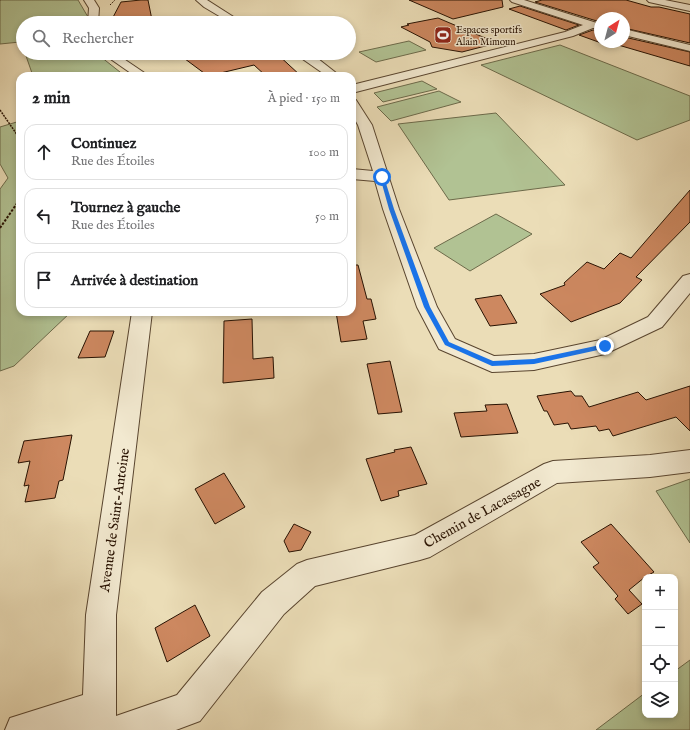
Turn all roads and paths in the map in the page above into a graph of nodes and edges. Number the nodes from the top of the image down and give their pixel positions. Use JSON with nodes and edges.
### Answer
{"nodes":[{"id":1,"x":89,"y":0,"type":"edge"},
{"id":2,"x":201,"y":0,"type":"edge"},
{"id":3,"x":515,"y":0,"type":"edge"},
{"id":4,"x":652,"y":0,"type":"edge"},
{"id":5,"x":690,"y":8,"type":"edge"},
{"id":6,"x":93,"y":16,"type":"edge"},
{"id":7,"x":226,"y":16,"type":"edge"},
{"id":8,"x":594,"y":25,"type":"edge"},
{"id":9,"x":594,"y":27,"type":"edge"},
{"id":10,"x":630,"y":33,"type":"edge"},
{"id":11,"x":690,"y":48,"type":"edge"},
{"id":12,"x":118,"y":60,"type":"edge"},
{"id":13,"x":313,"y":60,"type":"edge"},
{"id":14,"x":137,"y":72,"type":"edge"},
{"id":15,"x":329,"y":72,"type":"edge"},
{"id":16,"x":356,"y":89,"type":"edge"},
{"id":17,"x":0,"y":110,"type":"edge"},
{"id":18,"x":356,"y":110,"type":"edge"},
{"id":19,"x":16,"y":133,"type":"edge"},
{"id":20,"x":356,"y":167,"type":"edge"},
{"id":21,"x":379,"y":170,"type":"junction"},
{"id":22,"x":356,"y":173,"type":"edge"},
{"id":23,"x":16,"y":204,"type":"edge"},
{"id":24,"x":0,"y":228,"type":"edge"},
{"id":25,"x":690,"y":280,"type":"edge"},
{"id":26,"x":141,"y":316,"type":"edge"},
{"id":27,"x":690,"y":461,"type":"edge"},
{"id":28,"x":99,"y":718,"type":"edge"},
{"id":29,"x":22,"y":730,"type":"edge"},
{"id":30,"x":124,"y":730,"type":"edge"}],
"edges":[{"from":1,"to":6,"type":"street"},
{"from":2,"to":7,"type":"street"},
{"from":3,"to":8,"type":"street"},
{"from":4,"to":5,"type":"street"},
{"from":9,"to":16,"type":"street"},
{"from":10,"to":11,"type":"street"},
{"from":12,"to":14,"type":"street"},
{"from":13,"to":15,"type":"street"},
{"from":17,"to":19,"type":"path"},
{"from":18,"to":21,"type":"street"},
{"from":20,"to":21,"type":"street"},
{"from":21,"to":22,"type":"street"},
{"from":21,"to":25,"type":"street"},
{"from":23,"to":24,"type":"path"},
{"from":26,"to":28,"type":"street","name":"Avenue de Saint-Antoine"},
{"from":27,"to":30,"type":"street","name":"Chemin de Lacassagne"},
{"from":28,"to":29,"type":"street"}]}
